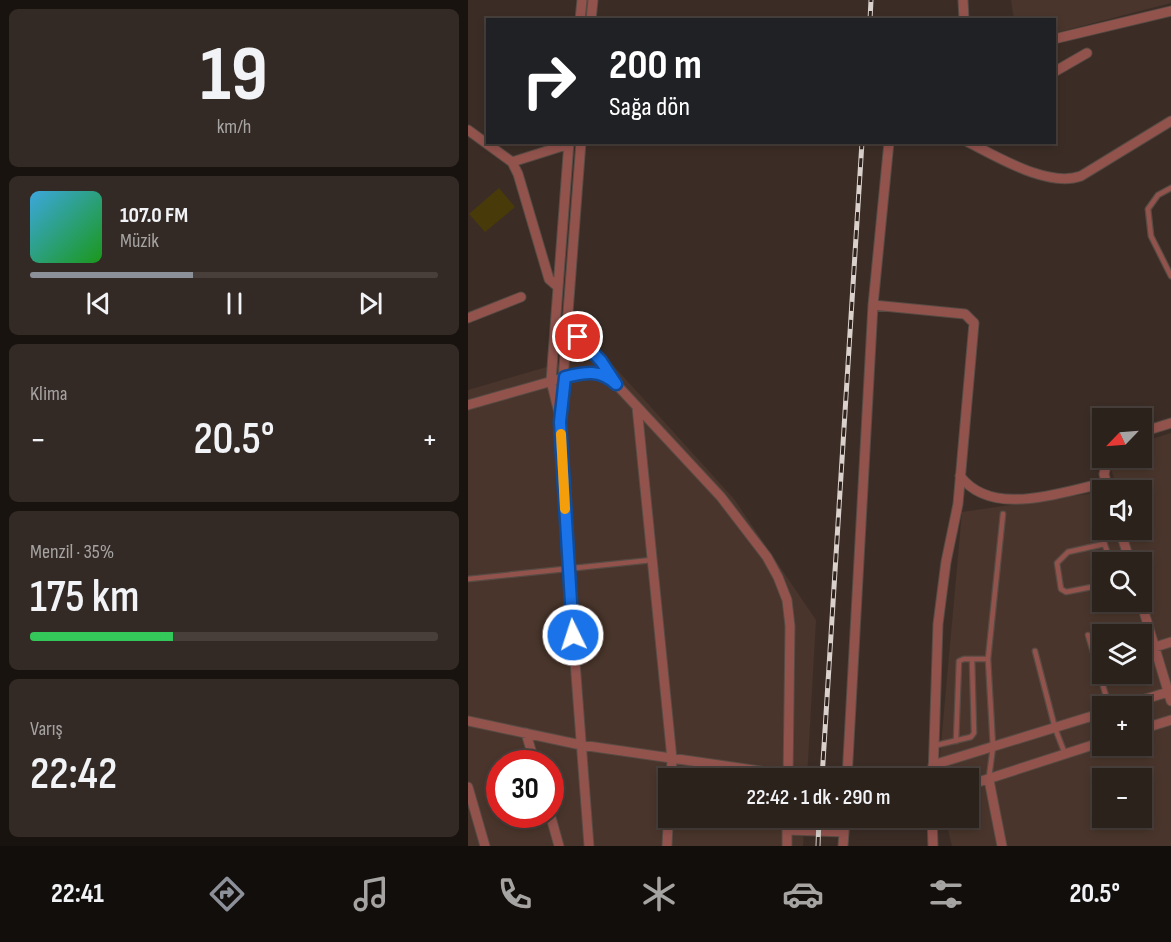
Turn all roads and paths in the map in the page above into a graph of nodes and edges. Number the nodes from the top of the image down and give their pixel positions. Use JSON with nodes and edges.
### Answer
{"nodes":[{"id":1,"x":582,"y":0,"type":"edge"},
{"id":2,"x":593,"y":0,"type":"edge"},
{"id":3,"x":963,"y":0,"type":"edge"},
{"id":4,"x":1171,"y":11,"type":"edge"},
{"id":5,"x":580,"y":18,"type":"edge"},
{"id":6,"x":591,"y":18,"type":"edge"},
{"id":7,"x":964,"y":18,"type":"edge"},
{"id":8,"x":1056,"y":39,"type":"edge"},
{"id":9,"x":1087,"y":53,"type":"dead end"},
{"id":10,"x":1056,"y":71,"type":"edge"},
{"id":11,"x":1171,"y":121,"type":"edge"},
{"id":12,"x":468,"y":130,"type":"edge"},
{"id":13,"x":486,"y":143,"type":"edge"},
{"id":14,"x":487,"y":144,"type":"edge"},
{"id":15,"x":566,"y":144,"type":"edge"},
{"id":16,"x":569,"y":144,"type":"edge"},
{"id":17,"x":580,"y":144,"type":"edge"},
{"id":18,"x":889,"y":144,"type":"edge"},
{"id":19,"x":972,"y":144,"type":"edge"},
{"id":20,"x":512,"y":162,"type":"junction"},
{"id":21,"x":1171,"y":188,"type":"edge"},
{"id":22,"x":1171,"y":276,"type":"edge"},
{"id":23,"x":557,"y":286,"type":"junction"},
{"id":24,"x":521,"y":297,"type":"dead end"},
{"id":25,"x":873,"y":305,"type":"junction"},
{"id":26,"x":468,"y":318,"type":"edge"},
{"id":27,"x":567,"y":325,"type":"junction"},
{"id":28,"x":565,"y":377,"type":"junction"},
{"id":29,"x":552,"y":381,"type":"junction"},
{"id":30,"x":616,"y":384,"type":"junction"},
{"id":31,"x":468,"y":403,"type":"edge"},
{"id":32,"x":637,"y":407,"type":"junction"},
{"id":33,"x":560,"y":422,"type":"junction"},
{"id":34,"x":1171,"y":423,"type":"edge"},
{"id":35,"x":1152,"y":429,"type":"edge"},
{"id":36,"x":960,"y":476,"type":"junction"},
{"id":37,"x":1092,"y":489,"type":"edge"},
{"id":38,"x":1003,"y":514,"type":"dead end"},
{"id":39,"x":1103,"y":540,"type":"edge"},
{"id":40,"x":1104,"y":544,"type":"junction"},
{"id":41,"x":1107,"y":552,"type":"edge"},
{"id":42,"x":652,"y":560,"type":"junction"},
{"id":43,"x":568,"y":569,"type":"junction"},
{"id":44,"x":468,"y":579,"type":"edge"},
{"id":45,"x":1092,"y":587,"type":"edge"},
{"id":46,"x":1144,"y":612,"type":"edge"},
{"id":47,"x":1088,"y":635,"type":"dead end"},
{"id":48,"x":1171,"y":642,"type":"edge"},
{"id":49,"x":1155,"y":647,"type":"junction"},
{"id":50,"x":1035,"y":651,"type":"dead end"},
{"id":51,"x":972,"y":659,"type":"junction"},
{"id":52,"x":988,"y":659,"type":"junction"},
{"id":53,"x":1106,"y":696,"type":"edge"},
{"id":54,"x":1170,"y":697,"type":"edge"},
{"id":55,"x":1152,"y":700,"type":"edge"},
{"id":56,"x":1092,"y":716,"type":"edge"},
{"id":57,"x":1171,"y":720,"type":"edge"},
{"id":58,"x":468,"y":721,"type":"edge"},
{"id":59,"x":1152,"y":726,"type":"edge"},
{"id":60,"x":1055,"y":728,"type":"junction"},
{"id":61,"x":526,"y":733,"type":"junction"},
{"id":62,"x":956,"y":741,"type":"junction"},
{"id":63,"x":581,"y":745,"type":"junction"},
{"id":64,"x":1092,"y":745,"type":"edge"},
{"id":65,"x":933,"y":746,"type":"junction"},
{"id":66,"x":993,"y":747,"type":"junction"},
{"id":67,"x":531,"y":750,"type":"edge"},
{"id":68,"x":1065,"y":754,"type":"junction"},
{"id":69,"x":672,"y":759,"type":"junction"},
{"id":70,"x":933,"y":765,"type":"joint"},
{"id":71,"x":672,"y":768,"type":"edge"},
{"id":72,"x":730,"y":768,"type":"edge"},
{"id":73,"x":788,"y":768,"type":"edge"},
{"id":74,"x":848,"y":768,"type":"edge"},
{"id":75,"x":989,"y":780,"type":"junction"},
{"id":76,"x":979,"y":782,"type":"edge"},
{"id":77,"x":468,"y":787,"type":"edge"},
{"id":78,"x":554,"y":828,"type":"edge"},
{"id":79,"x":667,"y":828,"type":"edge"},
{"id":80,"x":844,"y":828,"type":"edge"},
{"id":81,"x":932,"y":828,"type":"edge"},
{"id":82,"x":787,"y":830,"type":"joint"},
{"id":83,"x":844,"y":832,"type":"junction"},
{"id":84,"x":485,"y":846,"type":"edge"},
{"id":85,"x":559,"y":846,"type":"edge"},
{"id":86,"x":589,"y":846,"type":"edge"},
{"id":87,"x":666,"y":846,"type":"edge"},
{"id":88,"x":787,"y":846,"type":"edge"},
{"id":89,"x":843,"y":846,"type":"edge"},
{"id":90,"x":933,"y":846,"type":"edge"},
{"id":91,"x":1002,"y":846,"type":"edge"}],
"edges":[{"from":1,"to":5,"type":"street"},
{"from":2,"to":6,"type":"street"},
{"from":3,"to":7,"type":"street"},
{"from":4,"to":8,"type":"street"},
{"from":9,"to":10,"type":"street"},
{"from":11,"to":19,"type":"street"},
{"from":12,"to":13,"type":"street"},
{"from":14,"to":20,"type":"street"},
{"from":15,"to":20,"type":"street"},
{"from":16,"to":23,"type":"street"},
{"from":17,"to":27,"type":"street"},
{"from":18,"to":25,"type":"street"},
{"from":20,"to":23,"type":"street"},
{"from":21,"to":22,"type":"lane"},
{"from":23,"to":29,"type":"street"},
{"from":24,"to":26,"type":"street"},
{"from":25,"to":36,"type":"street"},
{"from":25,"to":74,"type":"street"},
{"from":27,"to":28,"type":"street"},
{"from":27,"to":30,"type":"street"},
{"from":28,"to":29,"type":"street"},
{"from":28,"to":30,"type":"street"},
{"from":28,"to":33,"type":"street"},
{"from":29,"to":31,"type":"street"},
{"from":29,"to":33,"type":"street"},
{"from":30,"to":32,"type":"street"},
{"from":32,"to":42,"type":"street"},
{"from":32,"to":73,"type":"street"},
{"from":33,"to":43,"type":"street"},
{"from":34,"to":35,"type":"street"},
{"from":36,"to":37,"type":"street"},
{"from":36,"to":65,"type":"street"},
{"from":38,"to":52,"type":"lane"},
{"from":39,"to":40,"type":"lane"},
{"from":40,"to":41,"type":"lane"},
{"from":40,"to":45,"type":"lane"},
{"from":42,"to":43,"type":"lane"},
{"from":42,"to":69,"type":"street"},
{"from":43,"to":44,"type":"lane"},
{"from":43,"to":63,"type":"street"},
{"from":46,"to":49,"type":"street"},
{"from":47,"to":53,"type":"lane"},
{"from":48,"to":49,"type":"street"},
{"from":49,"to":54,"type":"street"},
{"from":50,"to":60,"type":"lane"},
{"from":51,"to":52,"type":"lane"},
{"from":51,"to":62,"type":"lane"},
{"from":51,"to":62,"type":"lane"},
{"from":52,"to":66,"type":"lane"},
{"from":54,"to":55,"type":"street"},
{"from":56,"to":60,"type":"street"},
{"from":57,"to":59,"type":"street"},
{"from":58,"to":61,"type":"street"},
{"from":60,"to":66,"type":"street"},
{"from":60,"to":68,"type":"lane"},
{"from":61,"to":63,"type":"street"},
{"from":61,"to":67,"type":"street"},
{"from":62,"to":65,"type":"lane"},
{"from":63,"to":69,"type":"street"},
{"from":63,"to":86,"type":"street"},
{"from":64,"to":68,"type":"street"},
{"from":65,"to":70,"type":"street"},
{"from":66,"to":70,"type":"street"},
{"from":66,"to":75,"type":"lane"},
{"from":68,"to":75,"type":"street"},
{"from":69,"to":71,"type":"street"},
{"from":69,"to":72,"type":"street"},
{"from":75,"to":76,"type":"street"},
{"from":75,"to":91,"type":"street"},
{"from":77,"to":84,"type":"street"},
{"from":78,"to":85,"type":"street"},
{"from":79,"to":87,"type":"street"},
{"from":80,"to":83,"type":"street"},
{"from":81,"to":90,"type":"street"},
{"from":82,"to":83,"type":"street"},
{"from":82,"to":88,"type":"street"},
{"from":83,"to":89,"type":"street"}]}
